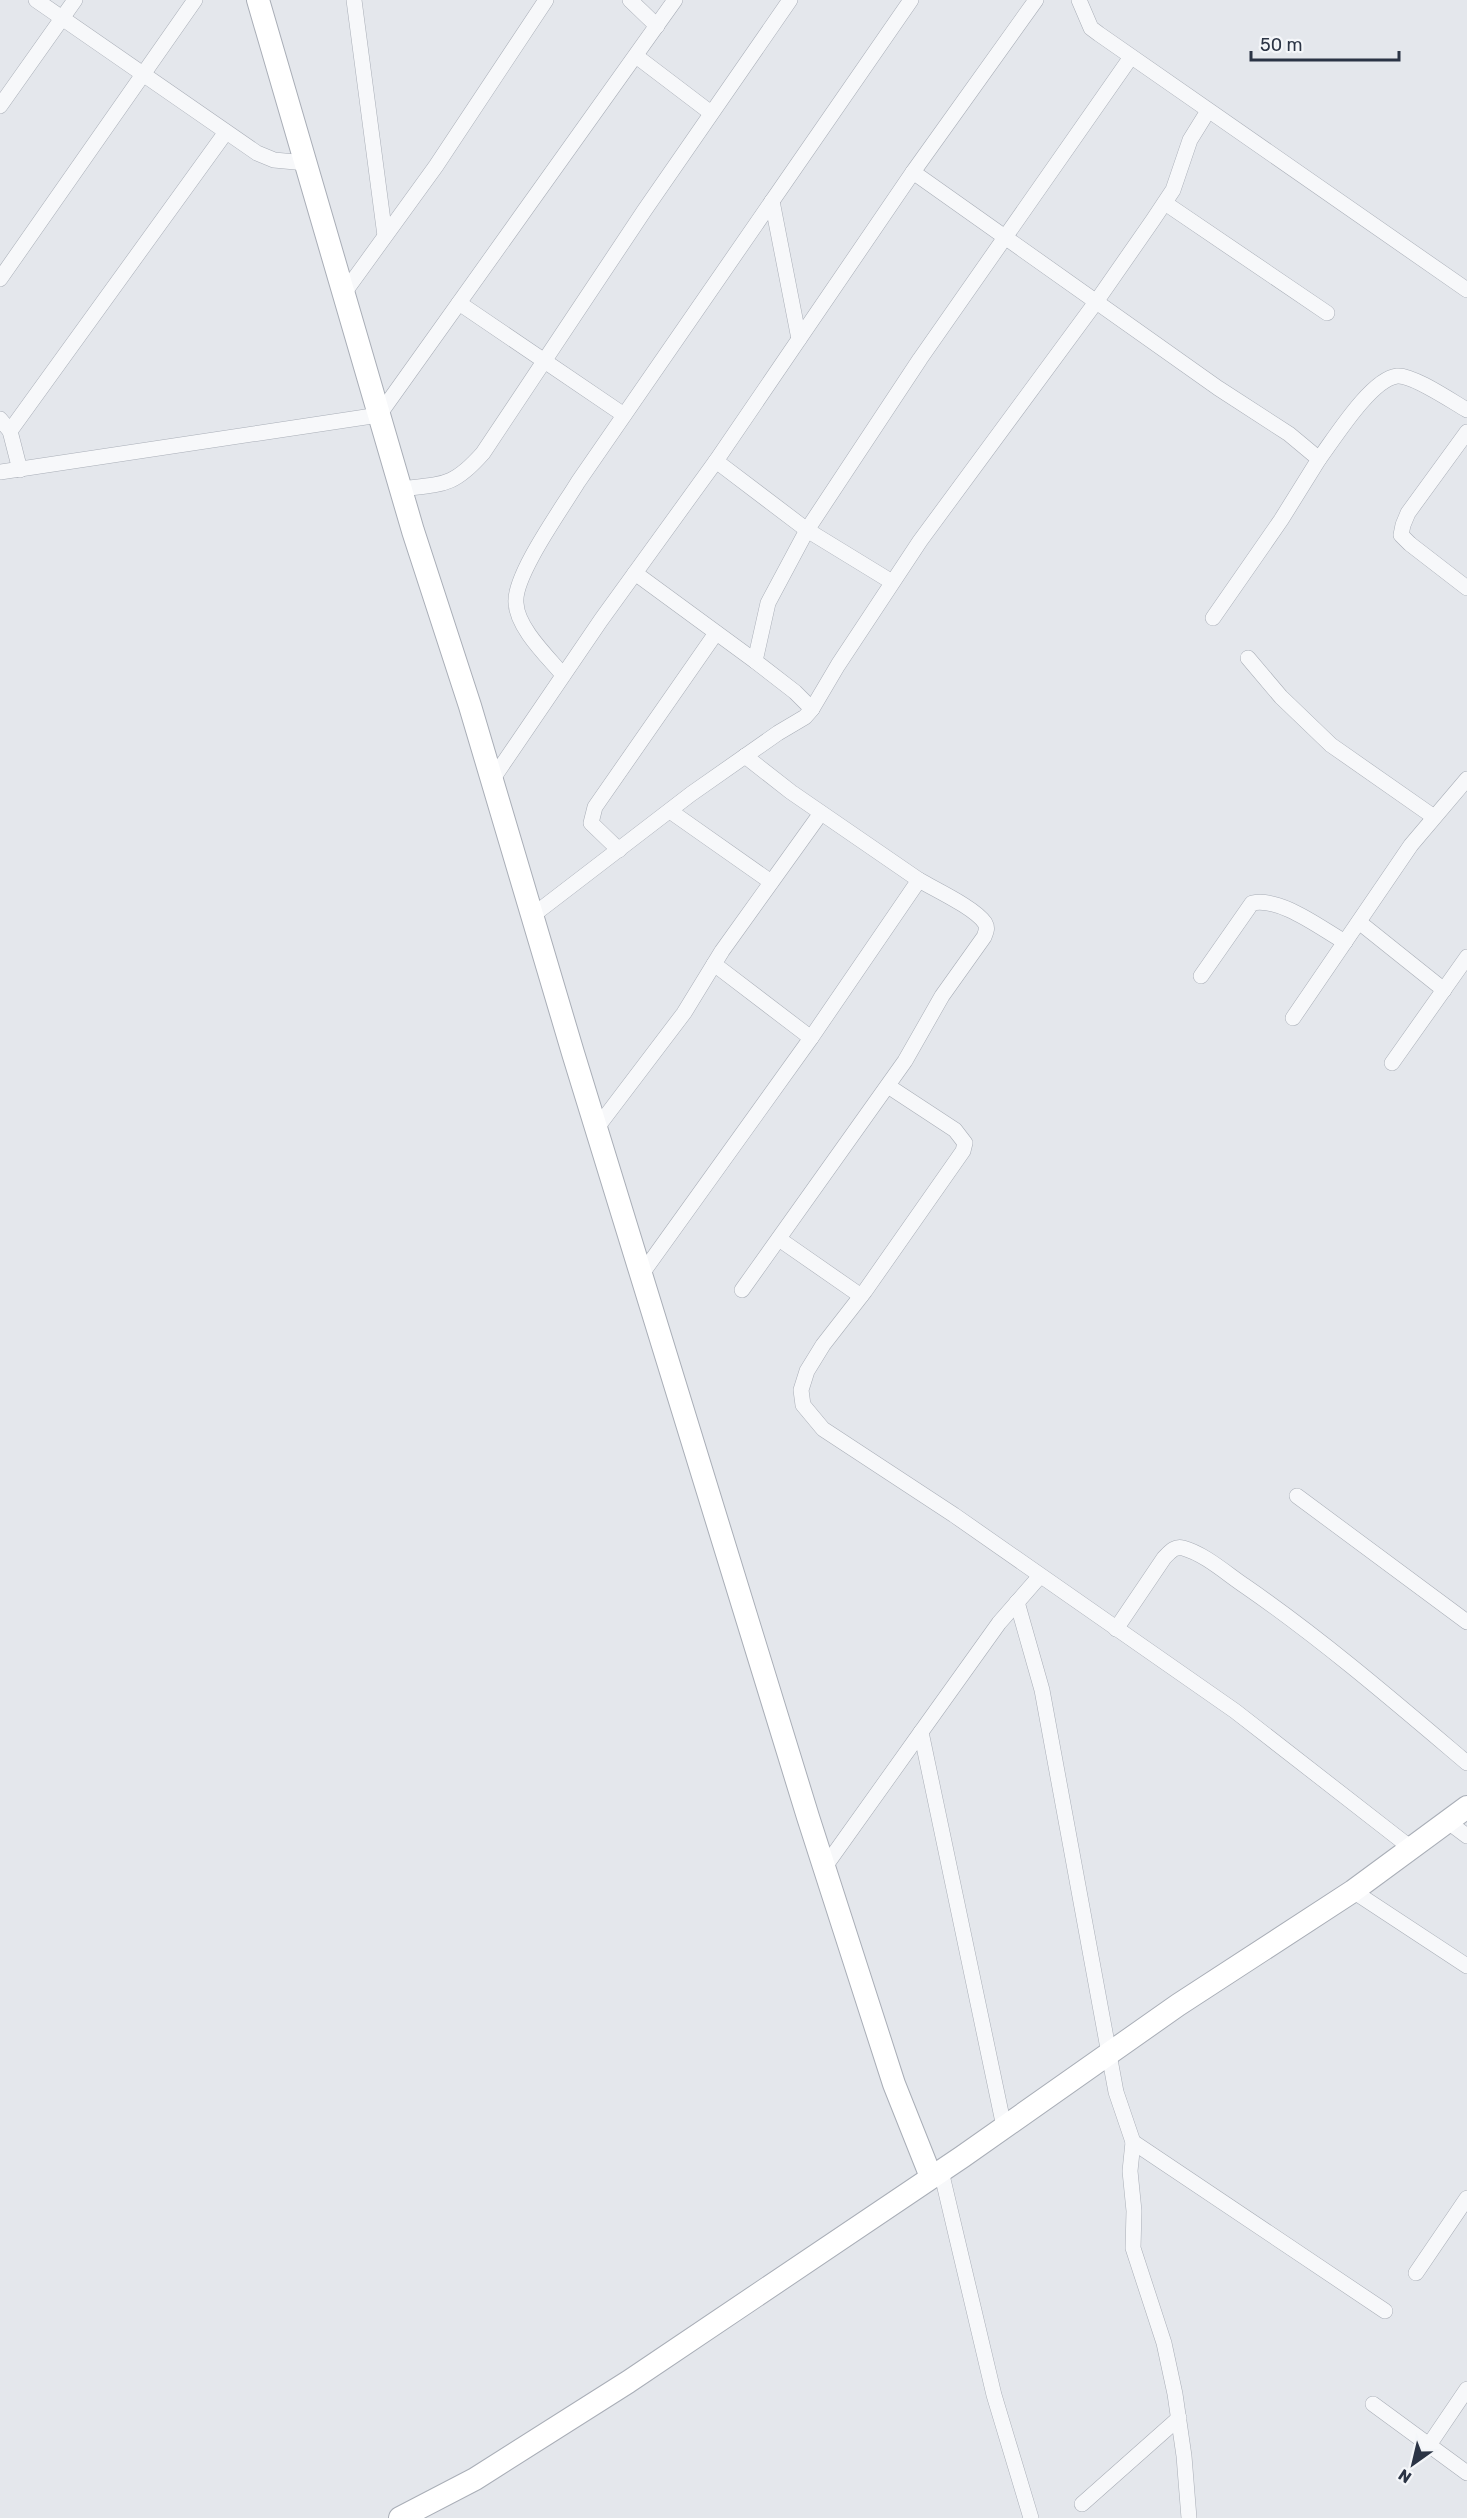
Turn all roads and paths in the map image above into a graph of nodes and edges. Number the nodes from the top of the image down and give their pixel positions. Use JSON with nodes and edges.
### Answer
{"nodes":[{"id":1,"x":36,"y":0,"type":"edge"},
{"id":2,"x":75,"y":0,"type":"edge"},
{"id":3,"x":195,"y":0,"type":"edge"},
{"id":4,"x":258,"y":0,"type":"edge"},
{"id":5,"x":354,"y":0,"type":"edge"},
{"id":6,"x":546,"y":0,"type":"edge"},
{"id":7,"x":630,"y":0,"type":"edge"},
{"id":8,"x":675,"y":0,"type":"edge"},
{"id":9,"x":790,"y":0,"type":"edge"},
{"id":10,"x":911,"y":0,"type":"edge"},
{"id":11,"x":1036,"y":0,"type":"edge"},
{"id":12,"x":1079,"y":0,"type":"edge"},
{"id":13,"x":62,"y":18,"type":"junction"},
{"id":14,"x":657,"y":26,"type":"junction"},
{"id":15,"x":636,"y":56,"type":"junction"},
{"id":16,"x":1131,"y":57,"type":"junction"},
{"id":17,"x":143,"y":76,"type":"junction"},
{"id":18,"x":0,"y":106,"type":"edge"},
{"id":19,"x":1208,"y":111,"type":"junction"},
{"id":20,"x":711,"y":113,"type":"junction"},
{"id":21,"x":226,"y":132,"type":"junction"},
{"id":22,"x":306,"y":163,"type":"junction"},
{"id":23,"x":913,"y":172,"type":"junction"},
{"id":24,"x":772,"y":201,"type":"junction"},
{"id":25,"x":1164,"y":203,"type":"junction"},
{"id":26,"x":385,"y":236,"type":"junction"},
{"id":27,"x":1005,"y":238,"type":"junction"},
{"id":28,"x":0,"y":279,"type":"edge"},
{"id":29,"x":1467,"y":290,"type":"edge"},
{"id":30,"x":344,"y":293,"type":"junction"},
{"id":31,"x":1096,"y":302,"type":"junction"},
{"id":32,"x":459,"y":303,"type":"junction"},
{"id":33,"x":1327,"y":313,"type":"dead end"},
{"id":34,"x":799,"y":339,"type":"junction"},
{"id":35,"x":545,"y":361,"type":"junction"},
{"id":36,"x":1467,"y":410,"type":"edge"},
{"id":37,"x":379,"y":415,"type":"junction"},
{"id":38,"x":624,"y":415,"type":"junction"},
{"id":39,"x":5,"y":425,"type":"edge"},
{"id":40,"x":1467,"y":432,"type":"edge"},
{"id":41,"x":1319,"y":459,"type":"junction"},
{"id":42,"x":716,"y":461,"type":"junction"},
{"id":43,"x":20,"y":470,"type":"junction"},
{"id":44,"x":0,"y":472,"type":"edge"},
{"id":45,"x":400,"y":489,"type":"junction"},
{"id":46,"x":807,"y":530,"type":"junction"},
{"id":47,"x":635,"y":573,"type":"junction"},
{"id":48,"x":892,"y":582,"type":"junction"},
{"id":49,"x":1467,"y":588,"type":"edge"},
{"id":50,"x":1213,"y":618,"type":"dead end"},
{"id":51,"x":716,"y":633,"type":"junction"},
{"id":52,"x":1248,"y":658,"type":"dead end"},
{"id":53,"x":755,"y":661,"type":"junction"},
{"id":54,"x":563,"y":675,"type":"junction"},
{"id":55,"x":812,"y":710,"type":"junction"},
{"id":56,"x":745,"y":756,"type":"junction"},
{"id":57,"x":1467,"y":779,"type":"edge"},
{"id":58,"x":492,"y":780,"type":"junction"},
{"id":59,"x":670,"y":811,"type":"junction"},
{"id":60,"x":821,"y":813,"type":"junction"},
{"id":61,"x":1434,"y":817,"type":"junction"},
{"id":62,"x":619,"y":850,"type":"junction"},
{"id":63,"x":919,"y":880,"type":"junction"},
{"id":64,"x":771,"y":882,"type":"junction"},
{"id":65,"x":532,"y":916,"type":"junction"},
{"id":66,"x":1359,"y":922,"type":"junction"},
{"id":67,"x":1345,"y":942,"type":"junction"},
{"id":68,"x":1467,"y":957,"type":"edge"},
{"id":69,"x":714,"y":964,"type":"junction"},
{"id":70,"x":1201,"y":976,"type":"dead end"},
{"id":71,"x":1444,"y":990,"type":"junction"},
{"id":72,"x":1293,"y":1018,"type":"dead end"},
{"id":73,"x":812,"y":1038,"type":"junction"},
{"id":74,"x":1392,"y":1063,"type":"dead end"},
{"id":75,"x":888,"y":1086,"type":"junction"},
{"id":76,"x":596,"y":1128,"type":"junction"},
{"id":77,"x":779,"y":1239,"type":"junction"},
{"id":78,"x":641,"y":1275,"type":"junction"},
{"id":79,"x":742,"y":1290,"type":"dead end"},
{"id":80,"x":861,"y":1296,"type":"junction"},
{"id":81,"x":1297,"y":1496,"type":"dead end"},
{"id":82,"x":1040,"y":1576,"type":"junction"},
{"id":83,"x":1017,"y":1602,"type":"junction"},
{"id":84,"x":1467,"y":1622,"type":"edge"},
{"id":85,"x":1116,"y":1629,"type":"junction"},
{"id":86,"x":921,"y":1732,"type":"junction"},
{"id":87,"x":1467,"y":1763,"type":"edge"},
{"id":88,"x":1467,"y":1808,"type":"edge"},
{"id":89,"x":1447,"y":1821,"type":"junction"},
{"id":90,"x":1467,"y":1836,"type":"edge"},
{"id":91,"x":1411,"y":1848,"type":"junction"},
{"id":92,"x":824,"y":1868,"type":"junction"},
{"id":93,"x":1353,"y":1891,"type":"junction"},
{"id":94,"x":1467,"y":1966,"type":"edge"},
{"id":95,"x":1109,"y":2054,"type":"junction"},
{"id":96,"x":1004,"y":2127,"type":"junction"},
{"id":97,"x":1132,"y":2142,"type":"junction"},
{"id":98,"x":932,"y":2177,"type":"junction"},
{"id":99,"x":1467,"y":2198,"type":"edge"},
{"id":100,"x":1416,"y":2273,"type":"dead end"},
{"id":101,"x":1384,"y":2311,"type":"dead end"},
{"id":102,"x":1467,"y":2389,"type":"edge"},
{"id":103,"x":1373,"y":2404,"type":"dead end"},
{"id":104,"x":1179,"y":2418,"type":"junction"},
{"id":105,"x":1429,"y":2445,"type":"junction"},
{"id":106,"x":1467,"y":2473,"type":"edge"},
{"id":107,"x":1082,"y":2504,"type":"dead end"},
{"id":108,"x":400,"y":2518,"type":"edge"},
{"id":109,"x":1031,"y":2518,"type":"edge"},
{"id":110,"x":1189,"y":2518,"type":"edge"}],
"edges":[{"from":1,"to":13,"type":"street"},
{"from":2,"to":13,"type":"street"},
{"from":3,"to":17,"type":"street"},
{"from":4,"to":22,"type":"street"},
{"from":5,"to":26,"type":"street"},
{"from":6,"to":26,"type":"street"},
{"from":7,"to":14,"type":"street"},
{"from":8,"to":14,"type":"street"},
{"from":9,"to":20,"type":"street"},
{"from":10,"to":24,"type":"street"},
{"from":11,"to":23,"type":"street"},
{"from":12,"to":16,"type":"street"},
{"from":13,"to":17,"type":"street"},
{"from":13,"to":18,"type":"street"},
{"from":14,"to":15,"type":"street"},
{"from":15,"to":20,"type":"street"},
{"from":15,"to":32,"type":"street"},
{"from":16,"to":19,"type":"street"},
{"from":16,"to":27,"type":"street"},
{"from":17,"to":21,"type":"street"},
{"from":17,"to":28,"type":"street"},
{"from":19,"to":25,"type":"street"},
{"from":19,"to":29,"type":"street"},
{"from":20,"to":35,"type":"street"},
{"from":21,"to":22,"type":"street"},
{"from":21,"to":39,"type":"street"},
{"from":22,"to":30,"type":"street"},
{"from":23,"to":27,"type":"street"},
{"from":23,"to":34,"type":"street"},
{"from":24,"to":34,"type":"street"},
{"from":24,"to":38,"type":"street"},
{"from":25,"to":31,"type":"street"},
{"from":25,"to":33,"type":"street"},
{"from":26,"to":30,"type":"street"},
{"from":27,"to":31,"type":"street"},
{"from":27,"to":46,"type":"street"},
{"from":30,"to":37,"type":"street"},
{"from":31,"to":41,"type":"street"},
{"from":31,"to":48,"type":"street"},
{"from":32,"to":35,"type":"street"},
{"from":32,"to":37,"type":"street"},
{"from":34,"to":42,"type":"street"},
{"from":35,"to":38,"type":"street"},
{"from":35,"to":45,"type":"street"},
{"from":36,"to":41,"type":"street"},
{"from":37,"to":43,"type":"street"},
{"from":37,"to":45,"type":"street"},
{"from":38,"to":54,"type":"street"},
{"from":39,"to":43,"type":"street"},
{"from":40,"to":49,"type":"street"},
{"from":41,"to":50,"type":"street"},
{"from":42,"to":46,"type":"street"},
{"from":42,"to":47,"type":"street"},
{"from":43,"to":44,"type":"street"},
{"from":45,"to":58,"type":"street"},
{"from":46,"to":48,"type":"street"},
{"from":46,"to":53,"type":"street"},
{"from":47,"to":51,"type":"street"},
{"from":47,"to":54,"type":"street"},
{"from":48,"to":55,"type":"street"},
{"from":51,"to":53,"type":"street"},
{"from":51,"to":62,"type":"street"},
{"from":52,"to":61,"type":"street"},
{"from":53,"to":55,"type":"street"},
{"from":54,"to":58,"type":"street"},
{"from":55,"to":56,"type":"street"},
{"from":56,"to":59,"type":"street"},
{"from":56,"to":60,"type":"street"},
{"from":57,"to":61,"type":"street"},
{"from":58,"to":65,"type":"street"},
{"from":59,"to":62,"type":"street"},
{"from":59,"to":64,"type":"street"},
{"from":60,"to":63,"type":"street"},
{"from":60,"to":64,"type":"street"},
{"from":61,"to":66,"type":"street"},
{"from":62,"to":65,"type":"street"},
{"from":63,"to":73,"type":"street"},
{"from":63,"to":75,"type":"street"},
{"from":64,"to":69,"type":"street"},
{"from":65,"to":76,"type":"street"},
{"from":66,"to":67,"type":"street"},
{"from":66,"to":71,"type":"street"},
{"from":67,"to":70,"type":"street"},
{"from":67,"to":72,"type":"street"},
{"from":68,"to":71,"type":"street"},
{"from":69,"to":73,"type":"street"},
{"from":69,"to":76,"type":"street"},
{"from":71,"to":74,"type":"street"},
{"from":73,"to":78,"type":"street"},
{"from":75,"to":77,"type":"street"},
{"from":75,"to":80,"type":"street"},
{"from":76,"to":78,"type":"street"},
{"from":77,"to":79,"type":"street"},
{"from":77,"to":80,"type":"street"},
{"from":78,"to":92,"type":"street"},
{"from":80,"to":82,"type":"street"},
{"from":81,"to":84,"type":"street"},
{"from":82,"to":83,"type":"street"},
{"from":82,"to":85,"type":"street"},
{"from":83,"to":86,"type":"street"},
{"from":83,"to":95,"type":"street"},
{"from":85,"to":87,"type":"street"},
{"from":85,"to":91,"type":"street"},
{"from":86,"to":92,"type":"street"},
{"from":86,"to":96,"type":"street"},
{"from":88,"to":89,"type":"street"},
{"from":89,"to":90,"type":"street"},
{"from":89,"to":91,"type":"street"},
{"from":91,"to":93,"type":"street"},
{"from":92,"to":98,"type":"street"},
{"from":93,"to":94,"type":"street"},
{"from":93,"to":95,"type":"street"},
{"from":95,"to":96,"type":"street"},
{"from":95,"to":97,"type":"street"},
{"from":96,"to":98,"type":"street"},
{"from":97,"to":101,"type":"street"},
{"from":97,"to":104,"type":"street"},
{"from":98,"to":108,"type":"street"},
{"from":98,"to":109,"type":"street"},
{"from":99,"to":100,"type":"street"},
{"from":102,"to":105,"type":"street"},
{"from":103,"to":105,"type":"street"},
{"from":104,"to":107,"type":"street"},
{"from":104,"to":110,"type":"street"},
{"from":105,"to":106,"type":"street"}]}
